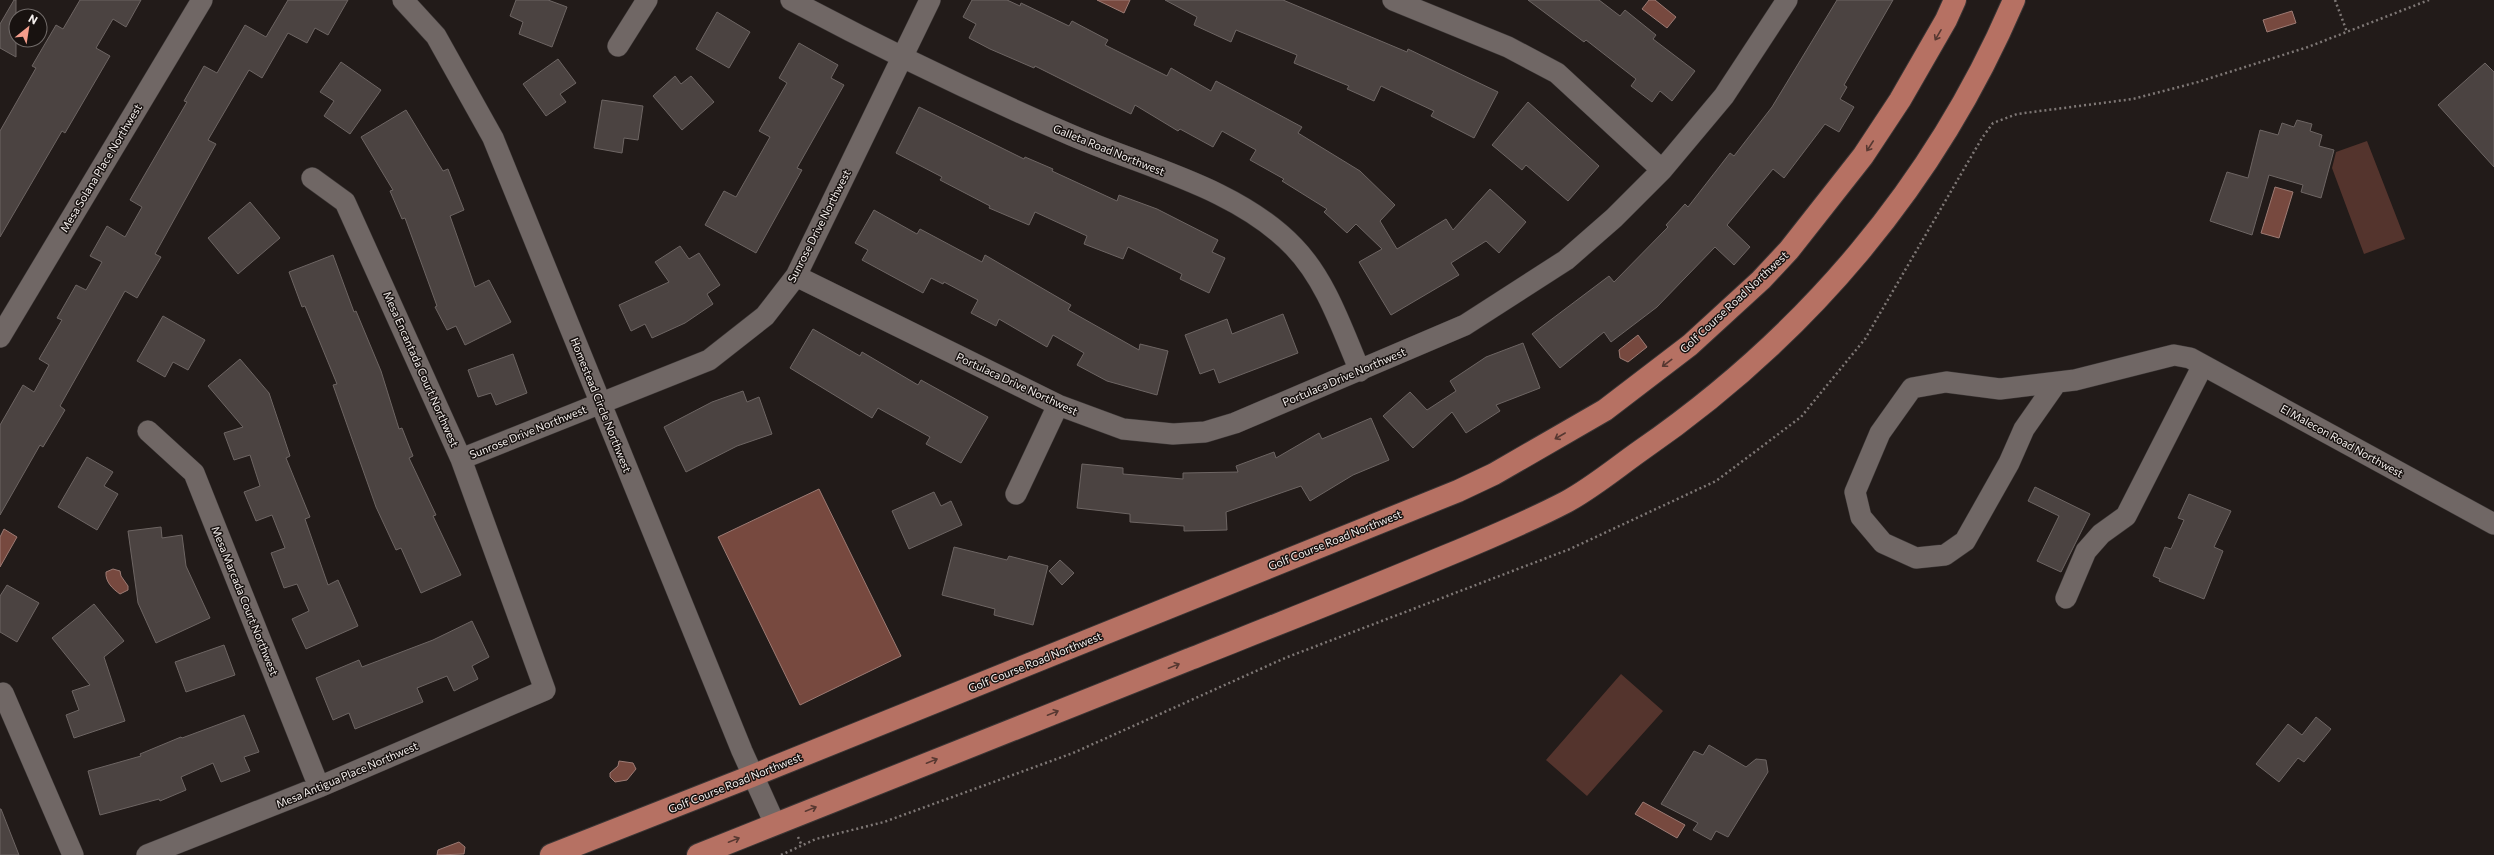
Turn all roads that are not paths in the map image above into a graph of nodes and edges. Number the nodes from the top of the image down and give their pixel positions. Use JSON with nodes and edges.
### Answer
{"nodes":[{"id":1,"x":202,"y":0,"type":"edge"},
{"id":2,"x":403,"y":0,"type":"edge"},
{"id":3,"x":647,"y":0,"type":"edge"},
{"id":4,"x":791,"y":0,"type":"edge"},
{"id":5,"x":930,"y":0,"type":"edge"},
{"id":6,"x":1393,"y":0,"type":"edge"},
{"id":7,"x":1787,"y":0,"type":"edge"},
{"id":8,"x":1955,"y":0,"type":"edge"},
{"id":9,"x":2014,"y":0,"type":"edge"},
{"id":10,"x":618,"y":46,"type":"dead end"},
{"id":11,"x":902,"y":58,"type":"junction"},
{"id":12,"x":1662,"y":170,"type":"junction"},
{"id":13,"x":312,"y":178,"type":"dead end"},
{"id":14,"x":796,"y":276,"type":"junction"},
{"id":15,"x":0,"y":337,"type":"edge"},
{"id":16,"x":2196,"y":362,"type":"junction"},
{"id":17,"x":1360,"y":371,"type":"junction"},
{"id":18,"x":2057,"y":382,"type":"junction"},
{"id":19,"x":600,"y":402,"type":"junction"},
{"id":20,"x":1058,"y":405,"type":"junction"},
{"id":21,"x":148,"y":431,"type":"dead end"},
{"id":22,"x":461,"y":459,"type":"junction"},
{"id":23,"x":1016,"y":494,"type":"dead end"},
{"id":24,"x":2494,"y":524,"type":"edge"},
{"id":25,"x":2066,"y":598,"type":"dead end"},
{"id":26,"x":545,"y":690,"type":"joint"},
{"id":27,"x":3,"y":693,"type":"dead end"},
{"id":28,"x":752,"y":776,"type":"junction"},
{"id":29,"x":319,"y":788,"type":"junction"},
{"id":30,"x":775,"y":824,"type":"junction"},
{"id":31,"x":73,"y":855,"type":"edge"},
{"id":32,"x":147,"y":855,"type":"edge"},
{"id":33,"x":551,"y":855,"type":"edge"},
{"id":34,"x":698,"y":855,"type":"edge"}],
"edges":[{"from":1,"to":15,"type":"street","name":"Mesa Solana Place Northwest"},
{"from":2,"to":19,"type":"street","name":"Homestead Circle Northwest"},
{"from":3,"to":10,"type":"street"},
{"from":4,"to":11,"type":"street","name":"Galleta Road Northwest"},
{"from":5,"to":11,"type":"street","name":"Sunrose Drive Northwest"},
{"from":6,"to":12,"type":"street"},
{"from":7,"to":12,"type":"street","name":"Portulaca Drive Northwest"},
{"from":8,"to":28,"type":"main road","name":"Golf Course Road Northwest","one_way":true},
{"from":30,"to":9,"type":"main road","one_way":true},
{"from":11,"to":14,"type":"street","name":"Sunrose Drive Northwest"},
{"from":11,"to":17,"type":"street","name":"Galleta Road Northwest"},
{"from":12,"to":17,"type":"street","name":"Portulaca Drive Northwest"},
{"from":13,"to":22,"type":"street","name":"Mesa Encantada Court Northwest"},
{"from":14,"to":19,"type":"street","name":"Sunrose Drive Northwest"},
{"from":14,"to":20,"type":"street","name":"Portulaca Drive Northwest"},
{"from":16,"to":18,"type":"street"},
{"from":16,"to":24,"type":"street","name":"El Malecon Road Northwest"},
{"from":16,"to":25,"type":"street"},
{"from":17,"to":20,"type":"street","name":"Portulaca Drive Northwest"},
{"from":18,"to":18,"type":"street"},
{"from":19,"to":22,"type":"street","name":"Sunrose Drive Northwest"},
{"from":19,"to":28,"type":"street","name":"Homestead Circle Northwest"},
{"from":20,"to":23,"type":"street"},
{"from":21,"to":29,"type":"street","name":"Mesa Marcada Court Northwest"},
{"from":22,"to":26,"type":"street","name":"Mesa Encantada Court Northwest"},
{"from":26,"to":29,"type":"street","name":"Mesa Antigua Place Northwest"},
{"from":27,"to":31,"type":"street"},
{"from":28,"to":30,"type":"street","name":"Homestead Circle Northwest"},
{"from":28,"to":33,"type":"main road","name":"Golf Course Road Northwest"},
{"from":29,"to":32,"type":"street","name":"Mesa Antigua Place Northwest"},
{"from":34,"to":30,"type":"main road","one_way":true}]}
